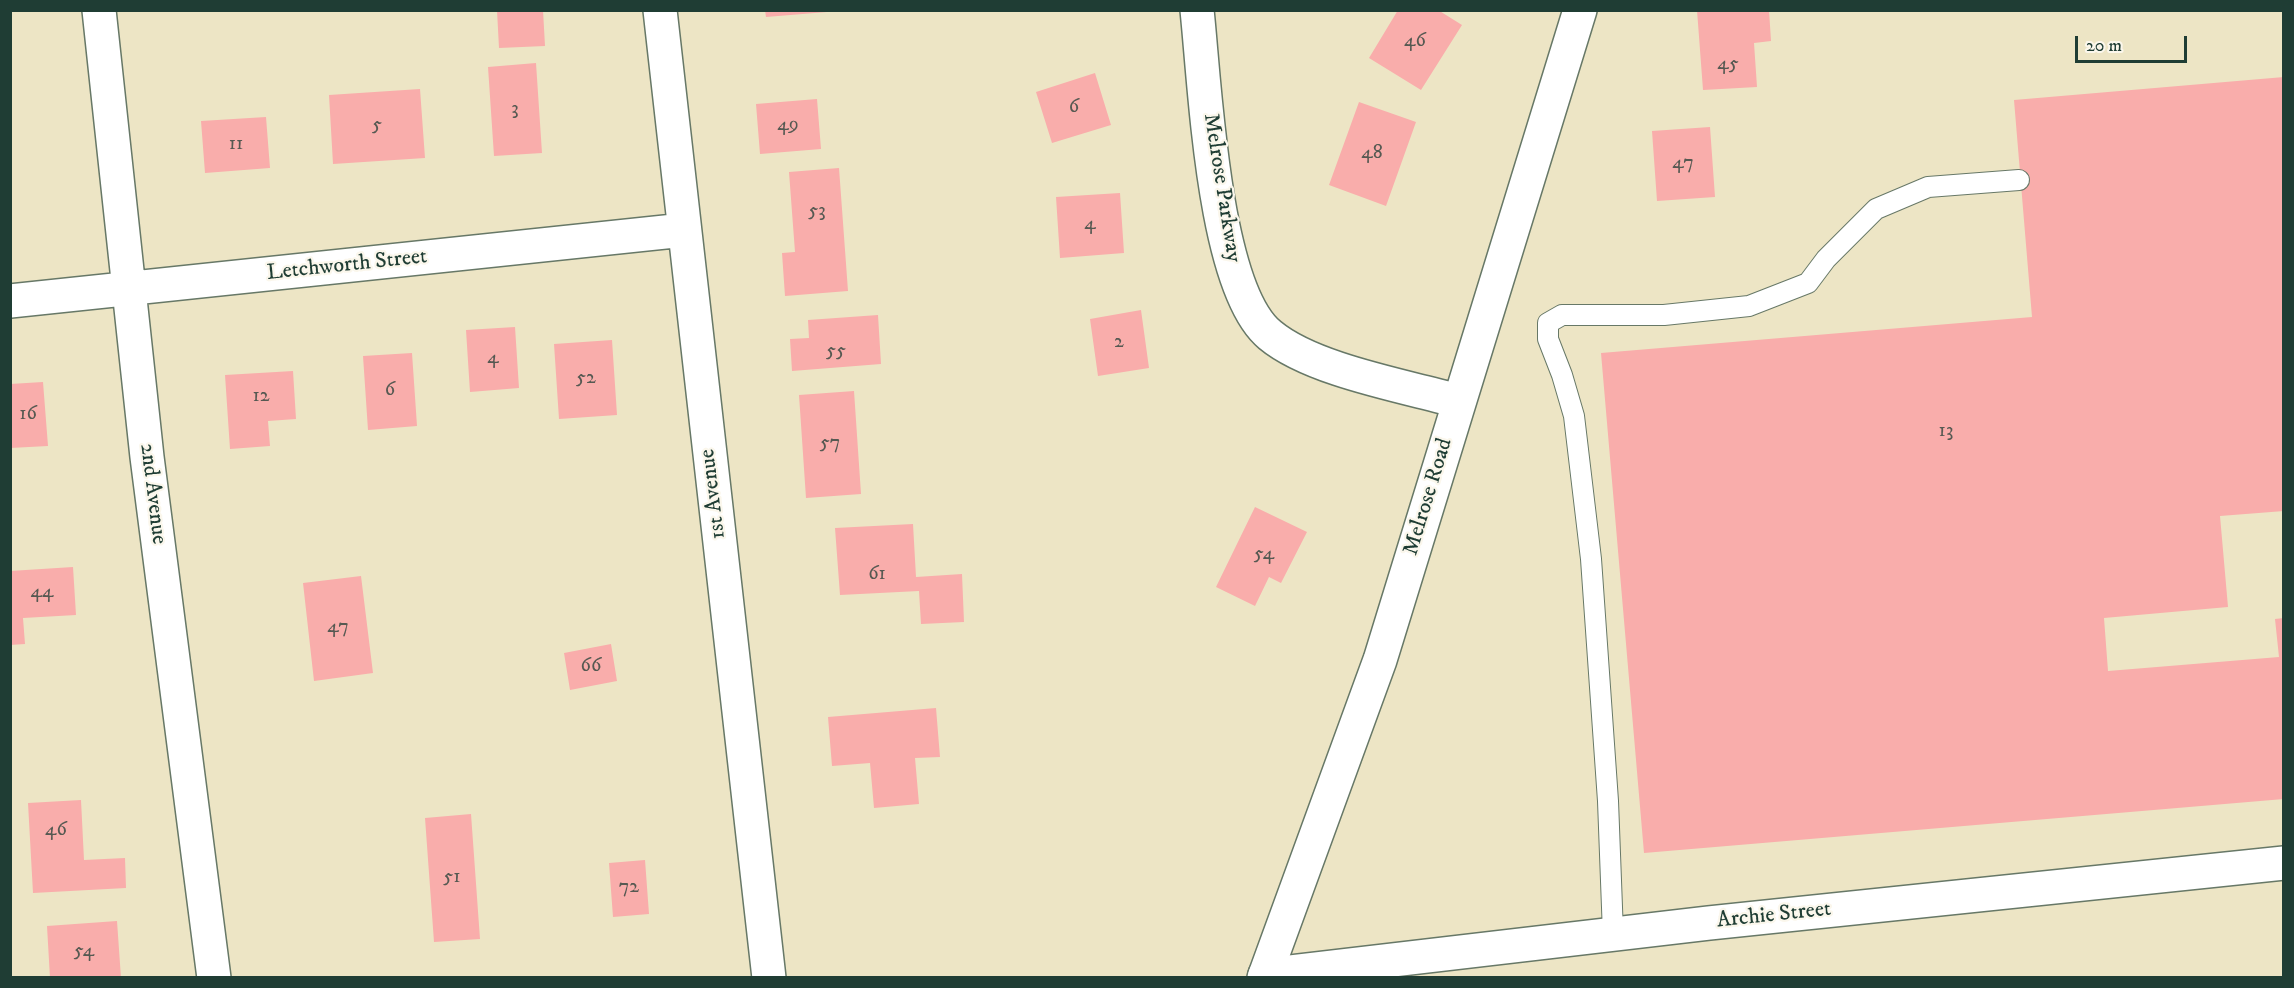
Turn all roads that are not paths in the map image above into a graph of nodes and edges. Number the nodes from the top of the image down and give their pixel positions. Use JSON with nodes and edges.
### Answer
{"nodes":[{"id":1,"x":99,"y":10,"type":"edge"},
{"id":2,"x":660,"y":10,"type":"edge"},
{"id":3,"x":1197,"y":10,"type":"edge"},
{"id":4,"x":1580,"y":10,"type":"edge"},
{"id":5,"x":2019,"y":180,"type":"dead end"},
{"id":6,"x":684,"y":230,"type":"junction"},
{"id":7,"x":128,"y":289,"type":"junction"},
{"id":8,"x":10,"y":301,"type":"edge"},
{"id":9,"x":1458,"y":401,"type":"junction"},
{"id":10,"x":2283,"y":863,"type":"edge"},
{"id":11,"x":1612,"y":934,"type":"junction"},
{"id":12,"x":1264,"y":976,"type":"edge"},
{"id":13,"x":214,"y":978,"type":"edge"},
{"id":14,"x":769,"y":978,"type":"edge"}],
"edges":[{"from":1,"to":7,"type":"street","name":"2nd Avenue"},
{"from":2,"to":6,"type":"street","name":"1st Avenue"},
{"from":3,"to":9,"type":"street","name":"Melrose Parkway"},
{"from":4,"to":9,"type":"street","name":"Melrose Road"},
{"from":5,"to":11,"type":"lane"},
{"from":6,"to":7,"type":"street","name":"Letchworth Street"},
{"from":6,"to":14,"type":"street","name":"1st Avenue"},
{"from":7,"to":8,"type":"street","name":"Letchworth Street"},
{"from":7,"to":13,"type":"street","name":"2nd Avenue"},
{"from":9,"to":12,"type":"street","name":"Melrose Road"},
{"from":10,"to":11,"type":"street","name":"Archie Street"},
{"from":11,"to":12,"type":"street","name":"Archie Street"}]}
